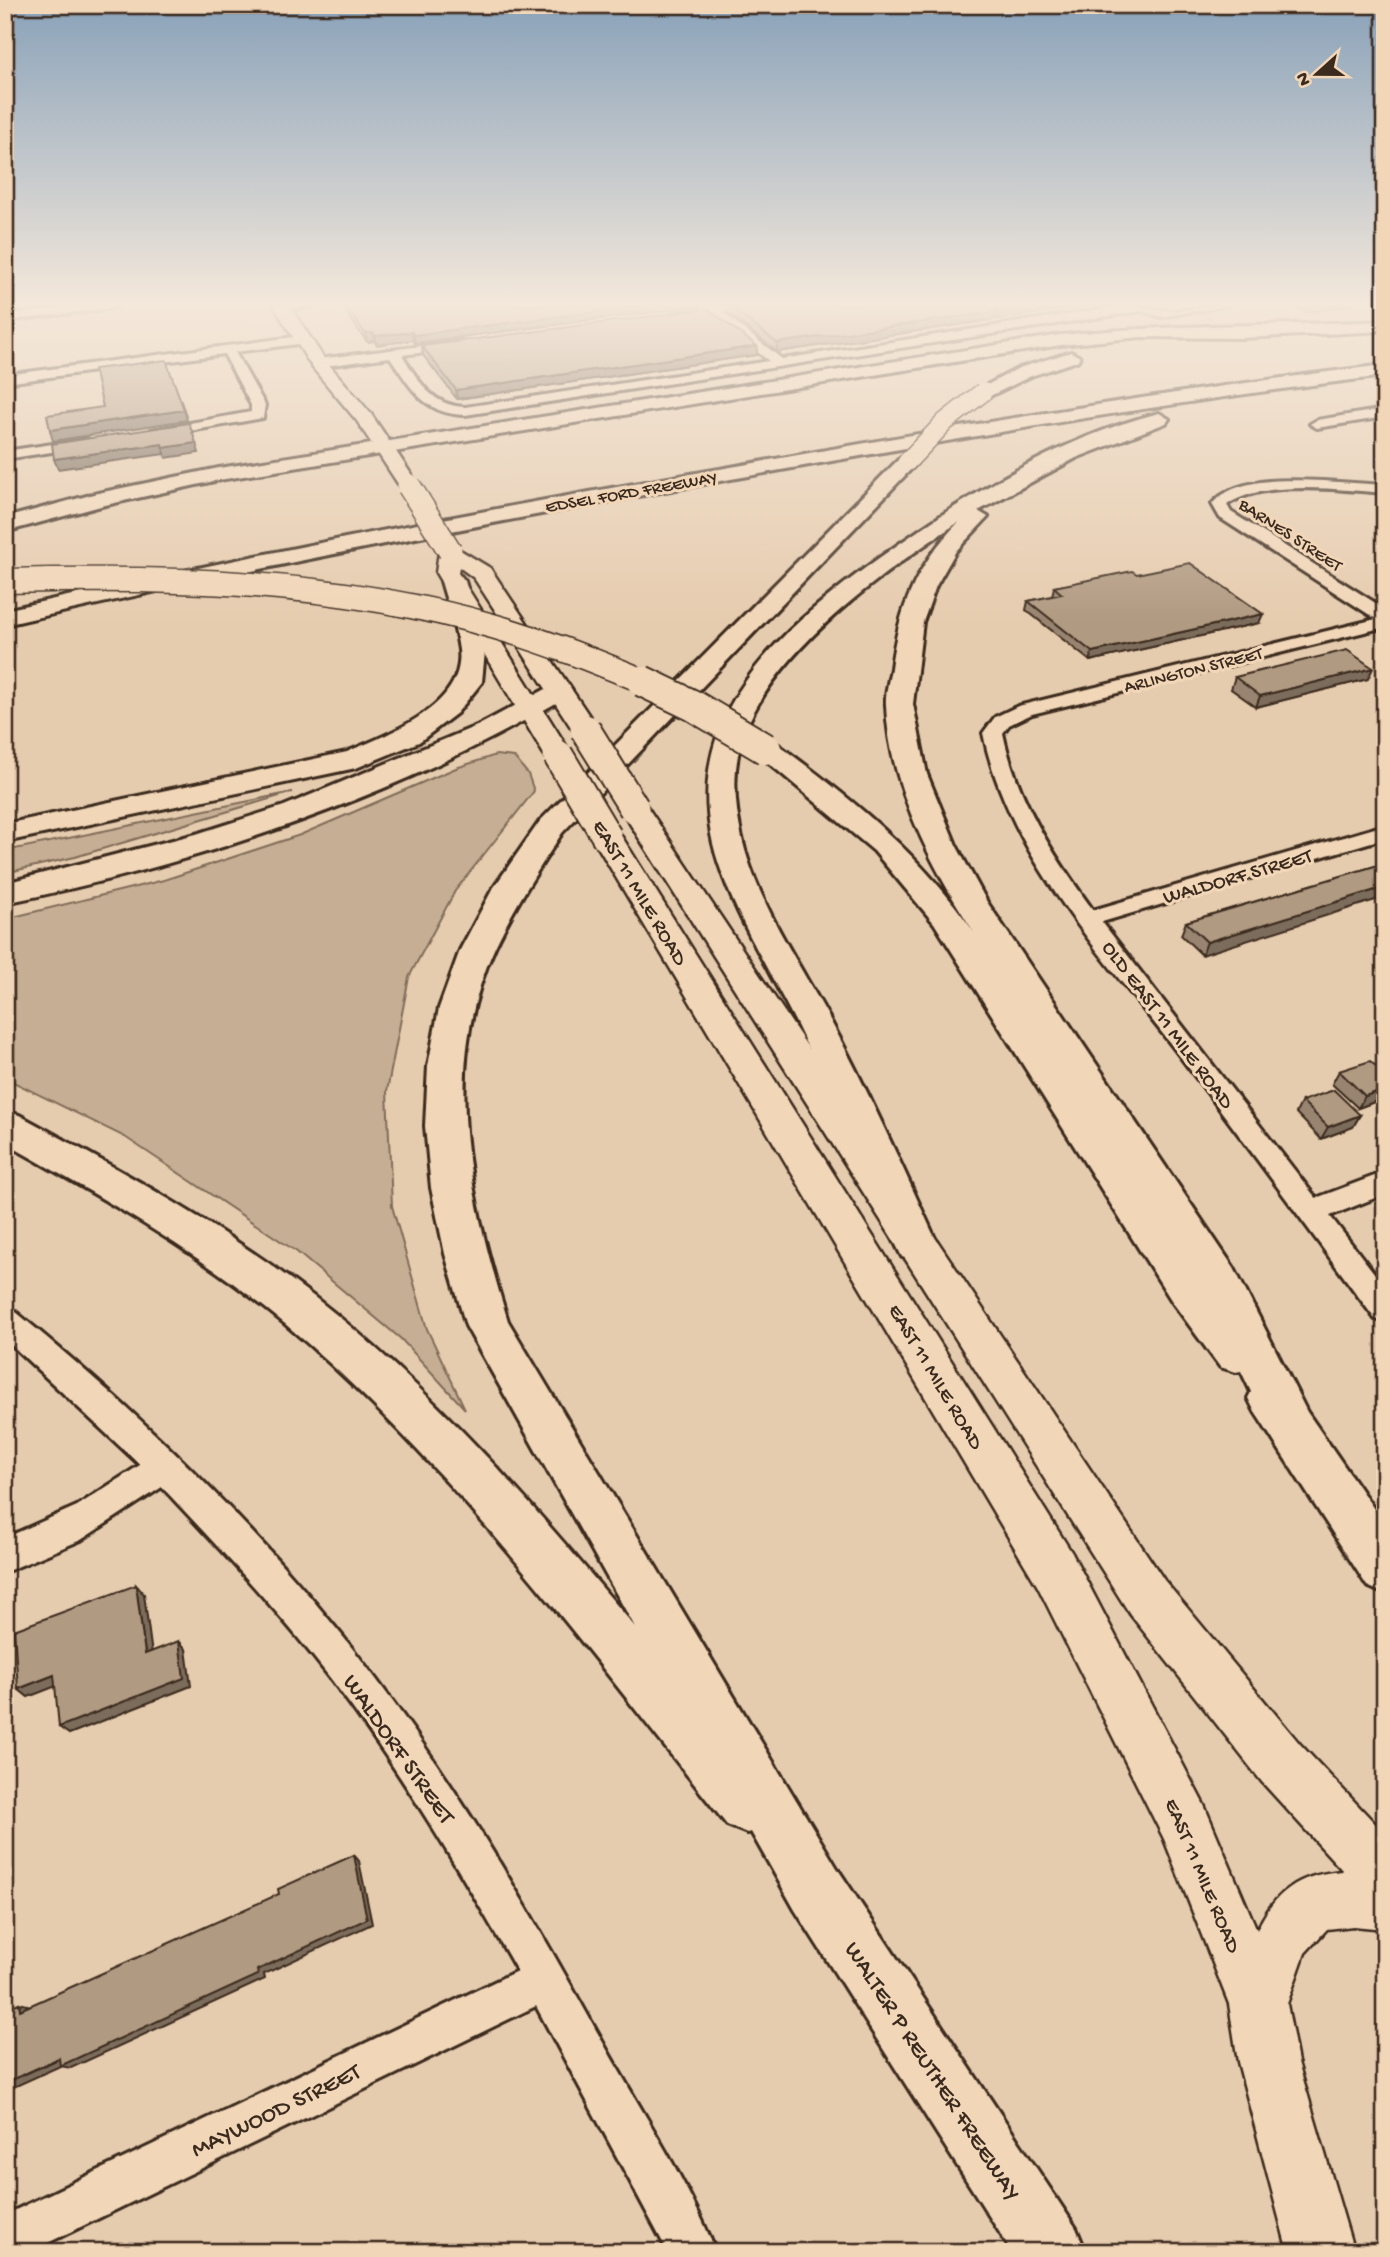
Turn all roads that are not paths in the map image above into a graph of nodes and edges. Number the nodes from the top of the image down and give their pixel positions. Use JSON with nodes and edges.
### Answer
{"nodes":[{"id":1,"x":258,"y":410,"type":"edge"},
{"id":2,"x":355,"y":410,"type":"edge"},
{"id":3,"x":450,"y":410,"type":"edge"},
{"id":4,"x":467,"y":410,"type":"edge"},
{"id":5,"x":616,"y":410,"type":"edge"},
{"id":6,"x":960,"y":410,"type":"edge"},
{"id":7,"x":993,"y":410,"type":"edge"},
{"id":8,"x":1105,"y":410,"type":"edge"},
{"id":9,"x":1191,"y":410,"type":"edge"},
{"id":10,"x":1385,"y":413,"type":"edge"},
{"id":11,"x":1317,"y":424,"type":"dead end"},
{"id":12,"x":141,"y":435,"type":"edge"},
{"id":13,"x":100,"y":441,"type":"edge"},
{"id":14,"x":384,"y":447,"type":"junction"},
{"id":15,"x":5,"y":454,"type":"edge"},
{"id":16,"x":647,"y":467,"type":"dead end"},
{"id":17,"x":1036,"y":470,"type":"junction"},
{"id":18,"x":1385,"y":489,"type":"edge"},
{"id":19,"x":442,"y":502,"type":"dead end"},
{"id":20,"x":404,"y":510,"type":"dead end"},
{"id":21,"x":5,"y":525,"type":"edge"},
{"id":22,"x":450,"y":551,"type":"junction"},
{"id":23,"x":148,"y":561,"type":"dead end"},
{"id":24,"x":5,"y":581,"type":"edge"},
{"id":25,"x":453,"y":581,"type":"junction"},
{"id":26,"x":119,"y":591,"type":"junction"},
{"id":27,"x":5,"y":594,"type":"edge"},
{"id":28,"x":1385,"y":617,"type":"edge"},
{"id":29,"x":5,"y":618,"type":"edge"},
{"id":30,"x":1385,"y":622,"type":"edge"},
{"id":31,"x":5,"y":628,"type":"edge"},
{"id":32,"x":559,"y":690,"type":"junction"},
{"id":33,"x":529,"y":707,"type":"junction"},
{"id":34,"x":1002,"y":721,"type":"joint"},
{"id":35,"x":1385,"y":831,"type":"edge"},
{"id":36,"x":5,"y":833,"type":"edge"},
{"id":37,"x":5,"y":893,"type":"edge"},
{"id":38,"x":1089,"y":918,"type":"junction"},
{"id":39,"x":5,"y":1125,"type":"edge"},
{"id":40,"x":1385,"y":1183,"type":"edge"},
{"id":41,"x":1311,"y":1212,"type":"junction"},
{"id":42,"x":917,"y":1245,"type":"junction"},
{"id":43,"x":1385,"y":1310,"type":"edge"},
{"id":44,"x":5,"y":1321,"type":"edge"},
{"id":45,"x":1286,"y":1417,"type":"junction"},
{"id":46,"x":164,"y":1466,"type":"junction"},
{"id":47,"x":5,"y":1555,"type":"edge"},
{"id":48,"x":1385,"y":1569,"type":"edge"},
{"id":49,"x":1385,"y":1875,"type":"edge"},
{"id":50,"x":816,"y":1889,"type":"junction"},
{"id":51,"x":1385,"y":1901,"type":"edge"},
{"id":52,"x":544,"y":1980,"type":"junction"},
{"id":53,"x":1258,"y":2004,"type":"junction"},
{"id":54,"x":5,"y":2239,"type":"edge"},
{"id":55,"x":694,"y":2252,"type":"edge"},
{"id":56,"x":1052,"y":2252,"type":"edge"},
{"id":57,"x":1321,"y":2252,"type":"edge"}],
"edges":[{"from":1,"to":12,"type":"street"},
{"from":2,"to":14,"type":"main road","name":"EAST 11 MILE ROAD"},
{"from":3,"to":4,"type":"street"},
{"from":5,"to":14,"type":"highway"},
{"from":6,"to":50,"type":"highway","bridge":true},
{"from":7,"to":16,"type":"highway","name":"EDSEL FORD FREEWAY"},
{"from":8,"to":26,"type":"highway","name":"EDSEL FORD FREEWAY"},
{"from":9,"to":17,"type":"highway"},
{"from":10,"to":11,"type":"street"},
{"from":13,"to":15,"type":"street"},
{"from":14,"to":21,"type":"highway"},
{"from":14,"to":22,"type":"main road","name":"EAST 11 MILE ROAD","bridge":true},
{"from":17,"to":42,"type":"highway"},
{"from":17,"to":45,"type":"highway"},
{"from":18,"to":28,"type":"street","name":"BARNES STREET"},
{"from":19,"to":20,"type":"highway"},
{"from":22,"to":25,"type":"main road","name":"EAST 11 MILE ROAD"},
{"from":22,"to":32,"type":"main road","name":"EAST 11 MILE ROAD"},
{"from":23,"to":27,"type":"highway"},
{"from":24,"to":45,"type":"highway","bridge":true},
{"from":25,"to":33,"type":"main road","name":"EAST 11 MILE ROAD"},
{"from":25,"to":36,"type":"highway"},
{"from":26,"to":29,"type":"highway","name":"EDSEL FORD FREEWAY"},
{"from":26,"to":31,"type":"highway"},
{"from":30,"to":34,"type":"street","name":"ARLINGTON STREET"},
{"from":32,"to":33,"type":"highway"},
{"from":32,"to":42,"type":"main road","name":"EAST 11 MILE ROAD","bridge":true},
{"from":33,"to":37,"type":"highway"},
{"from":33,"to":53,"type":"main road","name":"EAST 11 MILE ROAD","bridge":true},
{"from":34,"to":38,"type":"street","name":"OLD EAST 11 MILE ROAD"},
{"from":35,"to":38,"type":"street","name":"WALDORF STREET"},
{"from":38,"to":41,"type":"street","name":"OLD EAST 11 MILE ROAD"},
{"from":39,"to":50,"type":"highway"},
{"from":40,"to":41,"type":"street"},
{"from":41,"to":43,"type":"street","name":"OLD EAST 11 MILE ROAD"},
{"from":42,"to":49,"type":"main road","name":"EAST 11 MILE ROAD"},
{"from":44,"to":46,"type":"street","name":"WALDORF STREET"},
{"from":45,"to":48,"type":"highway"},
{"from":46,"to":47,"type":"street"},
{"from":46,"to":52,"type":"street","name":"WALDORF STREET"},
{"from":50,"to":56,"type":"highway","name":"WALTER P REUTHER FREEWAY"},
{"from":51,"to":53,"type":"main road"},
{"from":52,"to":54,"type":"street","name":"MAYWOOD STREET"},
{"from":52,"to":55,"type":"street","name":"WALDORF STREET"},
{"from":53,"to":57,"type":"main road","name":"EAST 11 MILE ROAD"}]}
